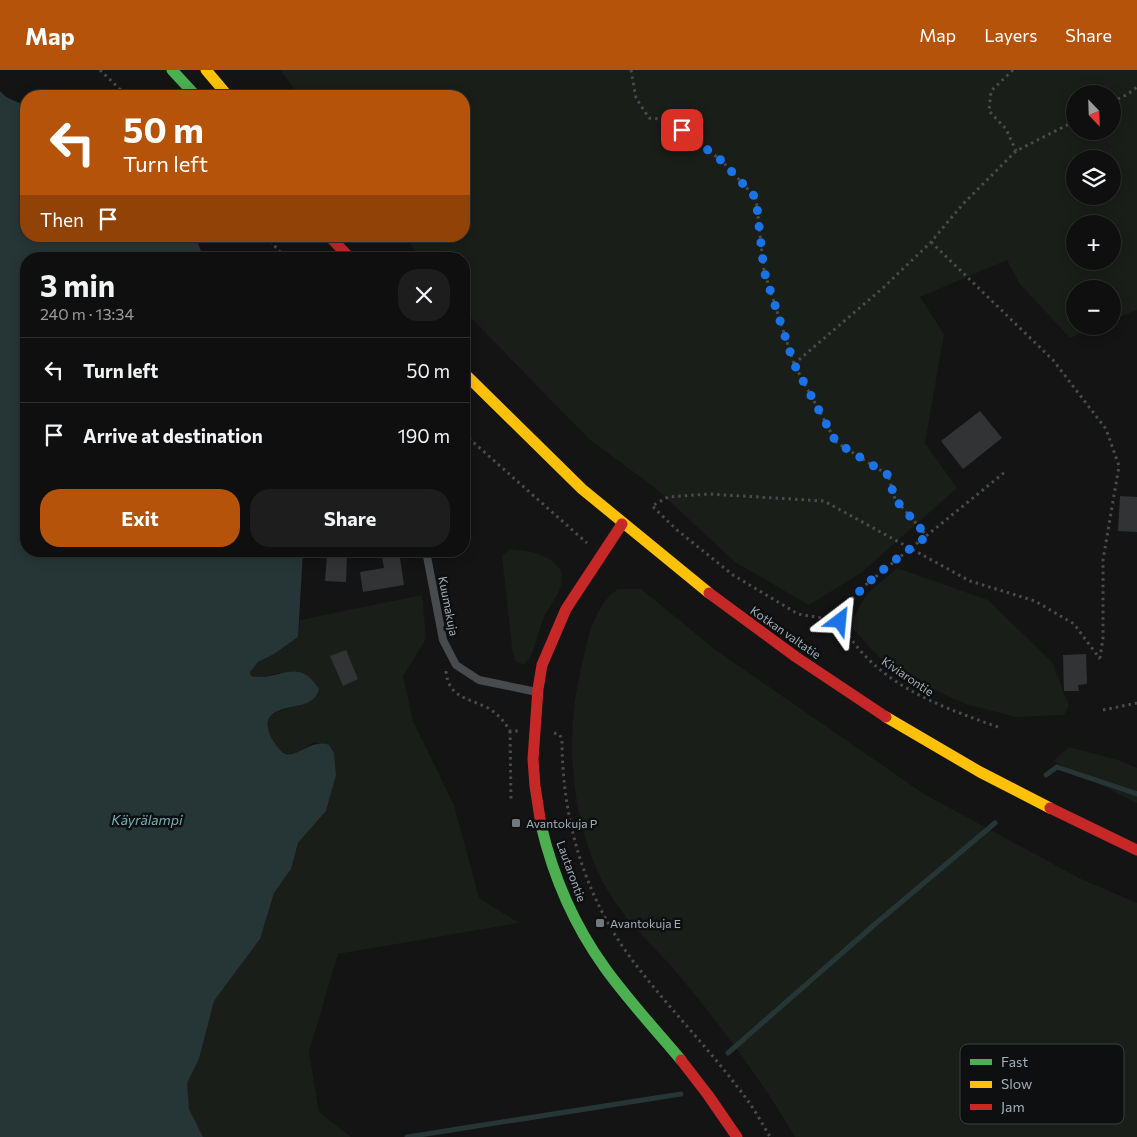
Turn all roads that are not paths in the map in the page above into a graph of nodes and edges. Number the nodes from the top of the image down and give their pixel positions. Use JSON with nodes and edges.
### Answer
{"nodes":[{"id":1,"x":172,"y":70,"type":"edge"},
{"id":2,"x":206,"y":70,"type":"edge"},
{"id":3,"x":190,"y":90,"type":"edge"},
{"id":4,"x":223,"y":90,"type":"edge"},
{"id":5,"x":335,"y":242,"type":"edge"},
{"id":6,"x":350,"y":242,"type":"edge"},
{"id":7,"x":344,"y":252,"type":"edge"},
{"id":8,"x":358,"y":252,"type":"edge"},
{"id":9,"x":470,"y":379,"type":"edge"},
{"id":10,"x":622,"y":524,"type":"junction"},
{"id":11,"x":427,"y":557,"type":"edge"},
{"id":12,"x":537,"y":692,"type":"junction"},
{"id":13,"x":1137,"y":850,"type":"edge"},
{"id":14,"x":736,"y":1137,"type":"edge"}],
"edges":[{"from":1,"to":3,"type":"main road"},
{"from":2,"to":4,"type":"main road"},
{"from":5,"to":7,"type":"main road"},
{"from":6,"to":8,"type":"main road"},
{"from":9,"to":10,"type":"main road","name":"Kotkan valtatie"},
{"from":10,"to":12,"type":"main road","name":"Lautarontie"},
{"from":10,"to":13,"type":"main road","name":"Kotkan valtatie"},
{"from":11,"to":12,"type":"lane","name":"Kuumakuja"},
{"from":12,"to":14,"type":"main road","name":"Lautarontie"}]}
